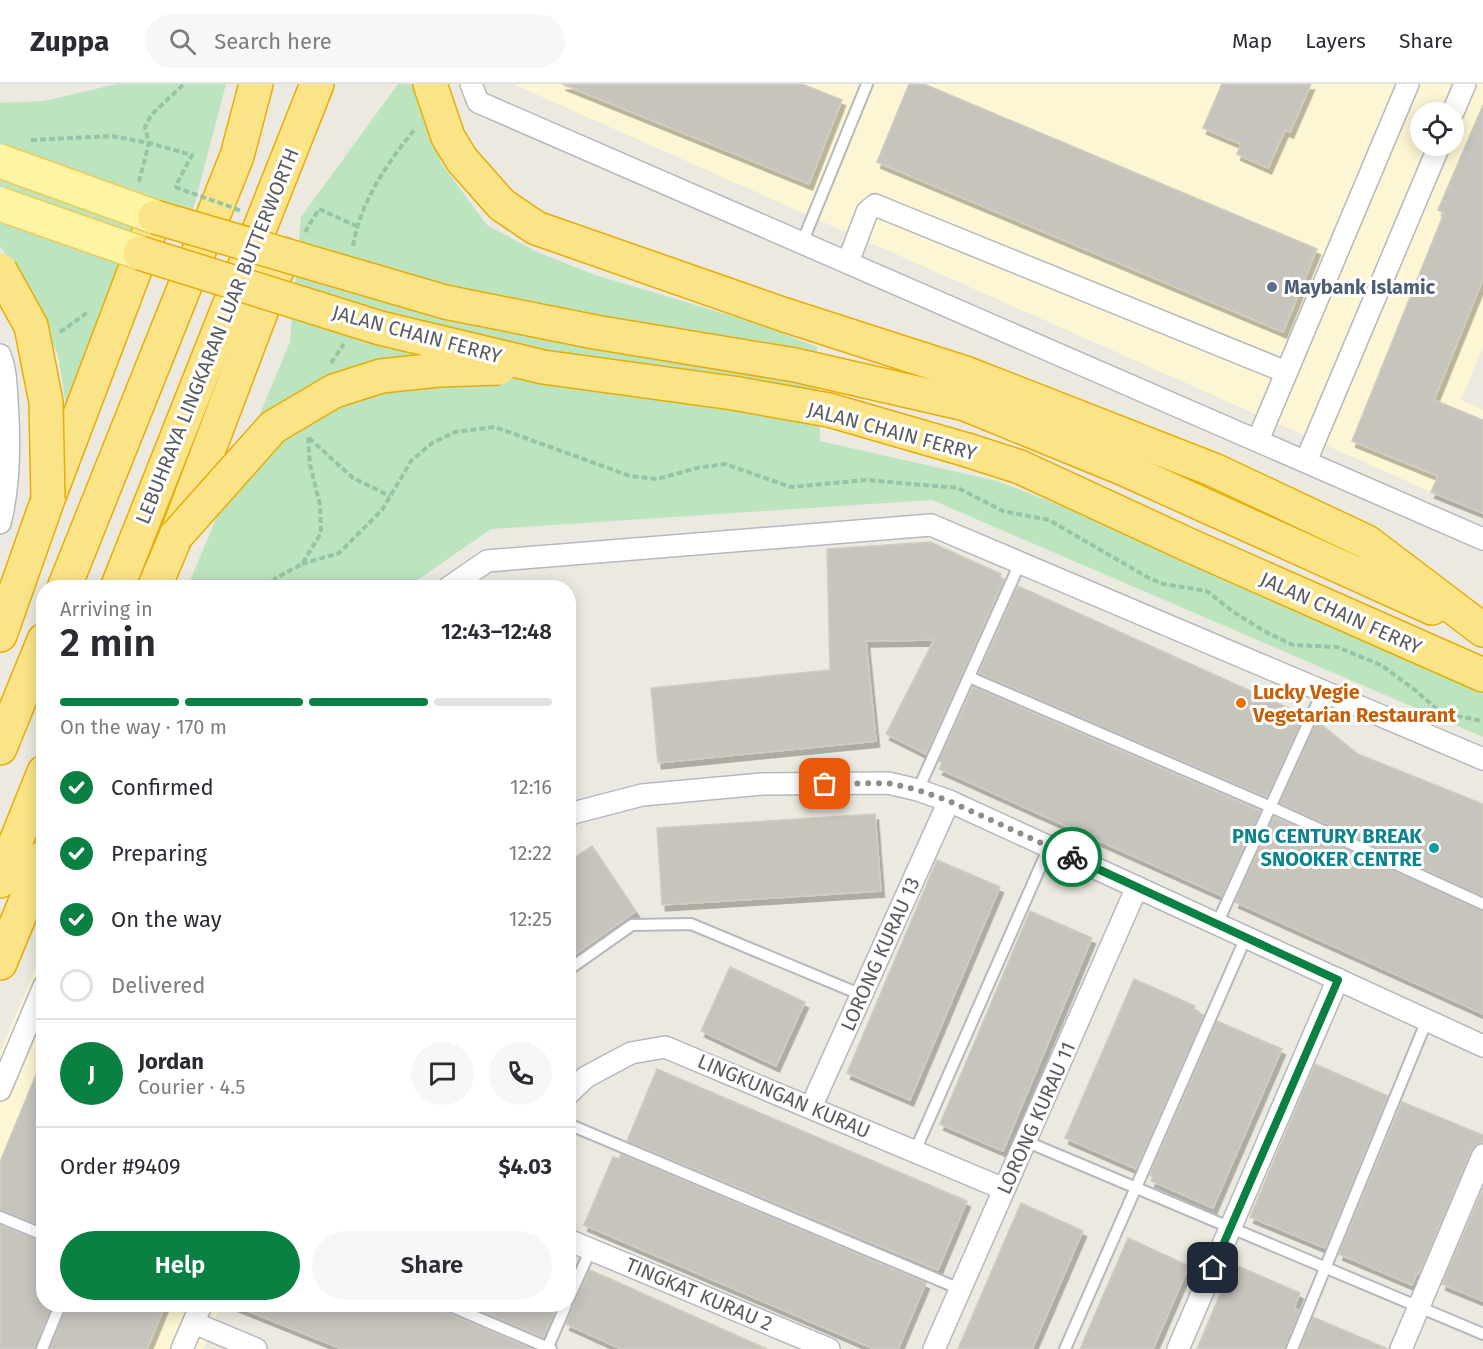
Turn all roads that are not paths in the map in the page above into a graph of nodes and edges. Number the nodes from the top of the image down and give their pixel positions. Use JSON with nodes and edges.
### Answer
{"nodes":[{"id":1,"x":256,"y":84,"type":"edge"},
{"id":2,"x":317,"y":84,"type":"edge"},
{"id":3,"x":471,"y":84,"type":"edge"},
{"id":4,"x":867,"y":84,"type":"edge"},
{"id":5,"x":1408,"y":84,"type":"edge"},
{"id":6,"x":1465,"y":84,"type":"edge"},
{"id":7,"x":434,"y":96,"type":"edge"},
{"id":8,"x":1457,"y":102,"type":"edge"},
{"id":9,"x":12,"y":151,"type":"edge"},
{"id":10,"x":1435,"y":156,"type":"edge"},
{"id":11,"x":0,"y":204,"type":"edge"},
{"id":12,"x":155,"y":217,"type":"junction"},
{"id":13,"x":802,"y":243,"type":"junction"},
{"id":14,"x":294,"y":244,"type":"junction"},
{"id":15,"x":140,"y":253,"type":"junction"},
{"id":16,"x":848,"y":262,"type":"junction"},
{"id":17,"x":0,"y":270,"type":"edge"},
{"id":18,"x":268,"y":292,"type":"junction"},
{"id":19,"x":0,"y":355,"type":"edge"},
{"id":20,"x":543,"y":367,"type":"junction"},
{"id":21,"x":1286,"y":372,"type":"junction"},
{"id":22,"x":1258,"y":440,"type":"junction"},
{"id":23,"x":1306,"y":461,"type":"junction"},
{"id":24,"x":48,"y":499,"type":"junction"},
{"id":25,"x":0,"y":523,"type":"edge"},
{"id":26,"x":176,"y":536,"type":"junction"},
{"id":27,"x":1483,"y":538,"type":"edge"},
{"id":28,"x":1020,"y":563,"type":"junction"},
{"id":29,"x":67,"y":580,"type":"edge"},
{"id":30,"x":120,"y":580,"type":"edge"},
{"id":31,"x":157,"y":580,"type":"edge"},
{"id":32,"x":460,"y":580,"type":"edge"},
{"id":33,"x":1483,"y":630,"type":"edge"},
{"id":34,"x":0,"y":636,"type":"edge"},
{"id":35,"x":36,"y":660,"type":"edge"},
{"id":36,"x":1483,"y":675,"type":"edge"},
{"id":37,"x":969,"y":677,"type":"junction"},
{"id":38,"x":1323,"y":691,"type":"junction"},
{"id":39,"x":0,"y":748,"type":"edge"},
{"id":40,"x":1483,"y":759,"type":"edge"},
{"id":41,"x":918,"y":790,"type":"junction"},
{"id":42,"x":36,"y":792,"type":"edge"},
{"id":43,"x":949,"y":801,"type":"junction"},
{"id":44,"x":1270,"y":807,"type":"junction"},
{"id":45,"x":576,"y":814,"type":"edge"},
{"id":46,"x":1049,"y":847,"type":"junction"},
{"id":47,"x":36,"y":876,"type":"edge"},
{"id":48,"x":0,"y":881,"type":"edge"},
{"id":49,"x":1137,"y":887,"type":"junction"},
{"id":50,"x":1483,"y":904,"type":"edge"},
{"id":51,"x":1217,"y":924,"type":"junction"},
{"id":52,"x":1246,"y":937,"type":"junction"},
{"id":53,"x":0,"y":963,"type":"edge"},
{"id":54,"x":576,"y":964,"type":"edge"},
{"id":55,"x":1338,"y":980,"type":"junction"},
{"id":56,"x":862,"y":995,"type":"junction"},
{"id":57,"x":36,"y":1005,"type":"edge"},
{"id":58,"x":1427,"y":1020,"type":"junction"},
{"id":59,"x":1483,"y":1046,"type":"edge"},
{"id":60,"x":576,"y":1086,"type":"edge"},
{"id":61,"x":0,"y":1090,"type":"edge"},
{"id":62,"x":811,"y":1107,"type":"junction"},
{"id":63,"x":576,"y":1127,"type":"edge"},
{"id":64,"x":1025,"y":1141,"type":"junction"},
{"id":65,"x":915,"y":1151,"type":"junction"},
{"id":66,"x":1483,"y":1155,"type":"edge"},
{"id":67,"x":1136,"y":1188,"type":"junction"},
{"id":68,"x":1004,"y":1189,"type":"junction"},
{"id":69,"x":0,"y":1217,"type":"edge"},
{"id":70,"x":1231,"y":1228,"type":"junction"},
{"id":71,"x":36,"y":1232,"type":"edge"},
{"id":72,"x":576,"y":1243,"type":"edge"},
{"id":73,"x":591,"y":1249,"type":"junction"},
{"id":74,"x":1325,"y":1268,"type":"junction"},
{"id":75,"x":576,"y":1282,"type":"edge"},
{"id":76,"x":960,"y":1289,"type":"junction"},
{"id":77,"x":1419,"y":1307,"type":"junction"},
{"id":78,"x":57,"y":1312,"type":"edge"},
{"id":79,"x":196,"y":1312,"type":"edge"},
{"id":80,"x":464,"y":1312,"type":"edge"},
{"id":81,"x":563,"y":1312,"type":"edge"},
{"id":82,"x":1483,"y":1334,"type":"edge"},
{"id":83,"x":234,"y":1345,"type":"edge"},
{"id":84,"x":548,"y":1348,"type":"edge"},
{"id":85,"x":42,"y":1349,"type":"edge"},
{"id":86,"x":182,"y":1349,"type":"edge"},
{"id":87,"x":256,"y":1349,"type":"edge"},
{"id":88,"x":829,"y":1349,"type":"edge"},
{"id":89,"x":934,"y":1349,"type":"edge"},
{"id":90,"x":1065,"y":1349,"type":"edge"},
{"id":91,"x":1178,"y":1349,"type":"edge"},
{"id":92,"x":1292,"y":1349,"type":"edge"},
{"id":93,"x":1401,"y":1349,"type":"edge"}],
"edges":[{"from":1,"to":29,"type":"highway"},
{"from":2,"to":30,"type":"highway","name":"LEBUHRAYA LINGKARAN LUAR BUTTERWORTH"},
{"from":3,"to":13,"type":"street"},
{"from":4,"to":13,"type":"lane"},
{"from":5,"to":21,"type":"street"},
{"from":6,"to":8,"type":"street"},
{"from":7,"to":33,"type":"highway"},
{"from":9,"to":12,"type":"main road","bridge":true},
{"from":10,"to":23,"type":"street"},
{"from":11,"to":15,"type":"main road","bridge":true},
{"from":12,"to":14,"type":"highway","name":"JALAN CHAIN FERRY","bridge":true},
{"from":12,"to":15,"type":"highway"},
{"from":13,"to":16,"type":"street"},
{"from":14,"to":18,"type":"highway"},
{"from":14,"to":33,"type":"highway","name":"JALAN CHAIN FERRY","bridge":true},
{"from":15,"to":18,"type":"highway","name":"JALAN CHAIN FERRY","bridge":true},
{"from":15,"to":24,"type":"highway","bridge":true},
{"from":16,"to":21,"type":"street"},
{"from":16,"to":22,"type":"street"},
{"from":17,"to":24,"type":"highway","bridge":true},
{"from":18,"to":20,"type":"highway","name":"JALAN CHAIN FERRY","bridge":true},
{"from":18,"to":26,"type":"highway","bridge":true},
{"from":19,"to":25,"type":"street"},
{"from":20,"to":26,"type":"highway","bridge":true},
{"from":20,"to":36,"type":"highway","name":"JALAN CHAIN FERRY","bridge":true},
{"from":21,"to":22,"type":"street"},
{"from":22,"to":23,"type":"street"},
{"from":23,"to":27,"type":"street"},
{"from":24,"to":34,"type":"highway"},
{"from":26,"to":31,"type":"highway"},
{"from":28,"to":32,"type":"street"},
{"from":28,"to":37,"type":"lane"},
{"from":28,"to":38,"type":"street"},
{"from":35,"to":39,"type":"highway"},
{"from":37,"to":41,"type":"lane"},
{"from":37,"to":44,"type":"lane"},
{"from":38,"to":40,"type":"street"},
{"from":38,"to":44,"type":"lane"},
{"from":41,"to":43,"type":"street"},
{"from":41,"to":45,"type":"street"},
{"from":42,"to":48,"type":"highway"},
{"from":43,"to":46,"type":"street"},
{"from":43,"to":56,"type":"street","name":"LORONG KURAU 13"},
{"from":44,"to":50,"type":"lane"},
{"from":44,"to":51,"type":"lane"},
{"from":46,"to":49,"type":"street"},
{"from":46,"to":65,"type":"lane"},
{"from":47,"to":53,"type":"highway"},
{"from":49,"to":51,"type":"street"},
{"from":49,"to":64,"type":"street","name":"LORONG KURAU 11"},
{"from":51,"to":52,"type":"street"},
{"from":52,"to":55,"type":"street"},
{"from":52,"to":67,"type":"lane"},
{"from":54,"to":56,"type":"lane"},
{"from":55,"to":58,"type":"street"},
{"from":55,"to":70,"type":"street"},
{"from":56,"to":62,"type":"street","name":"LORONG KURAU 13"},
{"from":57,"to":61,"type":"street"},
{"from":58,"to":59,"type":"street"},
{"from":58,"to":74,"type":"lane"},
{"from":60,"to":62,"type":"street","name":"LINGKUNGAN KURAU"},
{"from":62,"to":65,"type":"street","name":"LINGKUNGAN KURAU"},
{"from":63,"to":76,"type":"lane"},
{"from":64,"to":67,"type":"lane"},
{"from":64,"to":68,"type":"street","name":"LORONG KURAU 11"},
{"from":65,"to":68,"type":"street","name":"LINGKUNGAN KURAU"},
{"from":66,"to":77,"type":"street"},
{"from":67,"to":70,"type":"lane"},
{"from":67,"to":90,"type":"lane"},
{"from":68,"to":76,"type":"street","name":"LORONG KURAU 11"},
{"from":69,"to":71,"type":"lane"},
{"from":70,"to":74,"type":"lane"},
{"from":70,"to":91,"type":"street"},
{"from":72,"to":73,"type":"street","name":"TINGKAT KURAU 2"},
{"from":73,"to":75,"type":"lane"},
{"from":73,"to":88,"type":"street","name":"TINGKAT KURAU 2"},
{"from":74,"to":77,"type":"lane"},
{"from":74,"to":92,"type":"lane"},
{"from":76,"to":89,"type":"street","name":"LORONG KURAU 11"},
{"from":77,"to":82,"type":"lane"},
{"from":77,"to":93,"type":"street"},
{"from":78,"to":85,"type":"lane"},
{"from":79,"to":83,"type":"street"},
{"from":79,"to":86,"type":"street"},
{"from":80,"to":84,"type":"lane"},
{"from":81,"to":84,"type":"lane"},
{"from":83,"to":87,"type":"street"}]}
